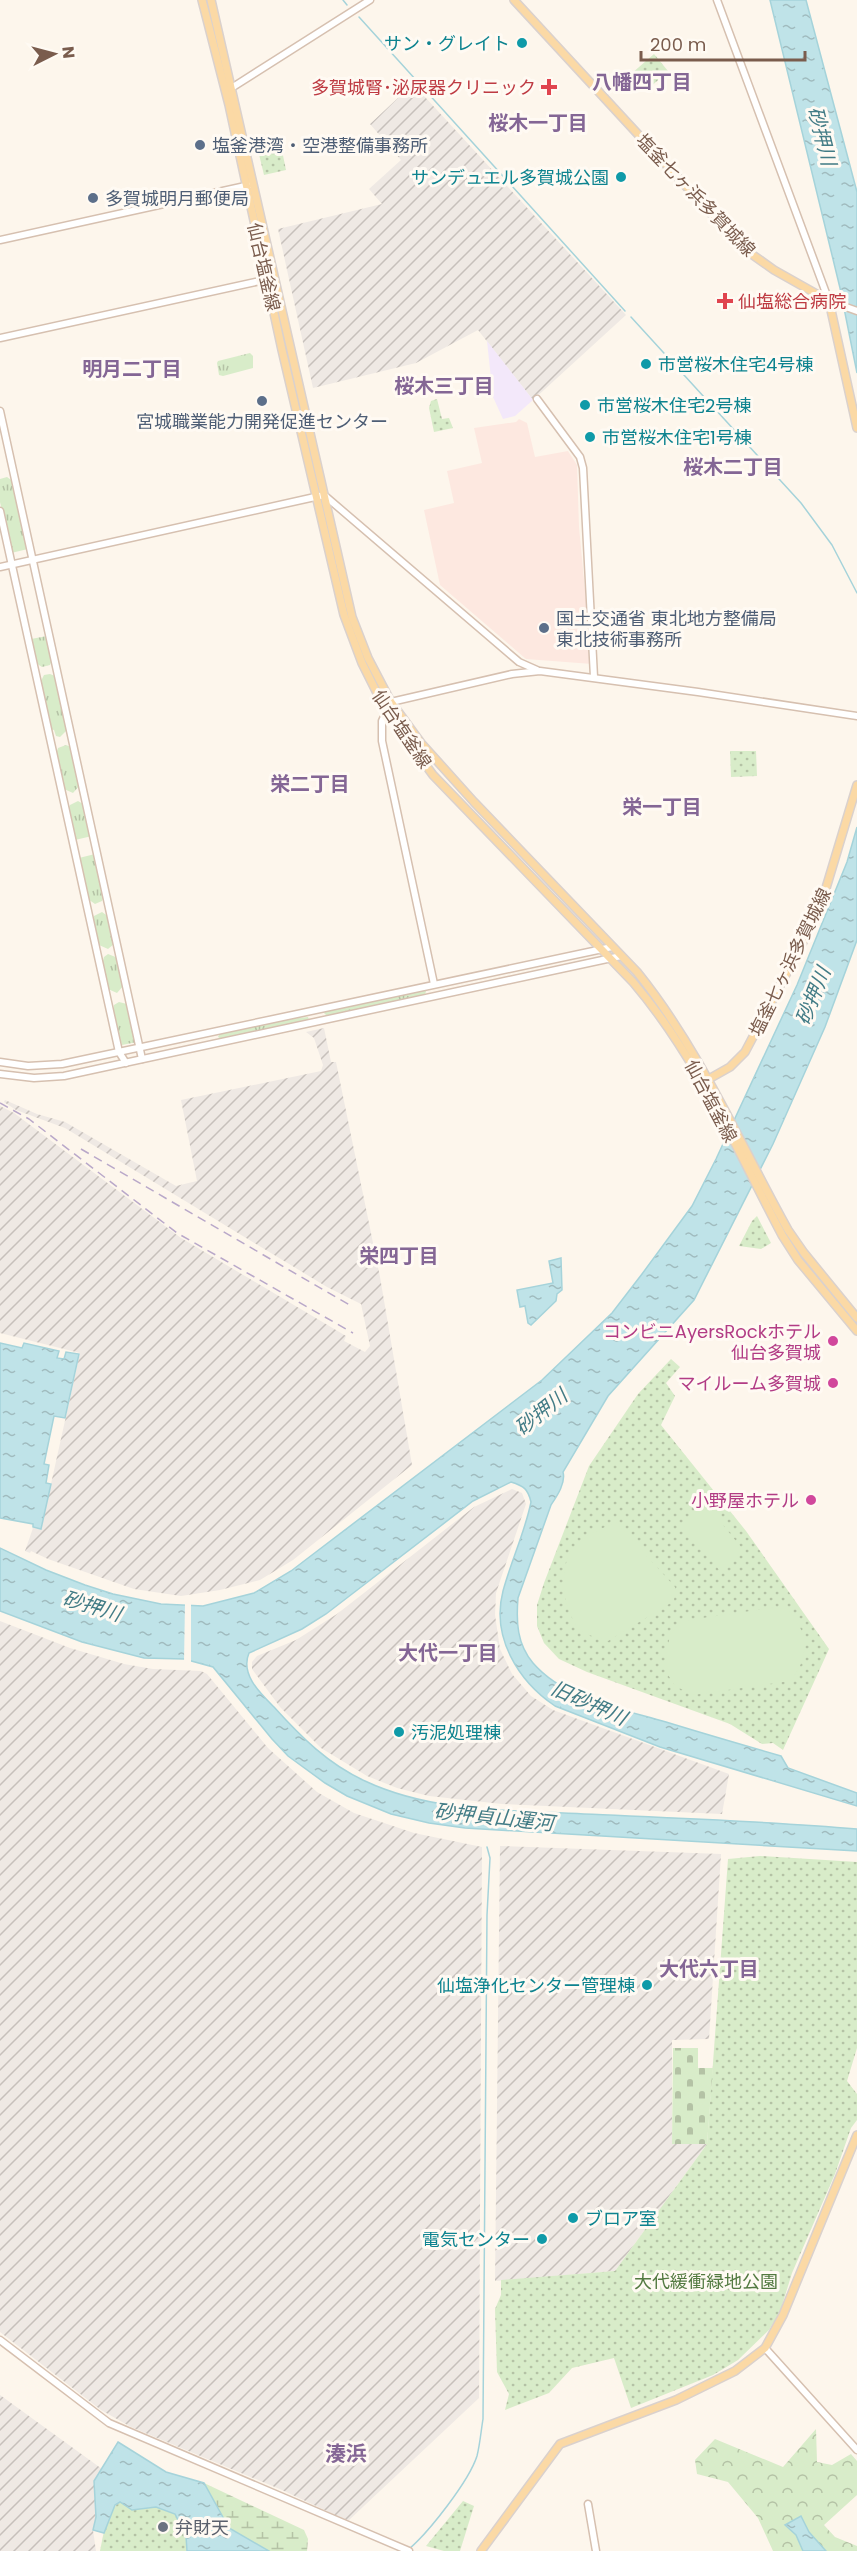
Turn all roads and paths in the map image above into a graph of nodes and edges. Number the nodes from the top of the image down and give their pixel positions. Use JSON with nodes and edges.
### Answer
{"nodes":[{"id":1,"x":202,"y":0,"type":"edge"},
{"id":2,"x":211,"y":0,"type":"edge"},
{"id":3,"x":370,"y":0,"type":"edge"},
{"id":4,"x":514,"y":0,"type":"edge"},
{"id":5,"x":717,"y":0,"type":"edge"},
{"id":6,"x":233,"y":87,"type":"junction"},
{"id":7,"x":254,"y":184,"type":"junction"},
{"id":8,"x":245,"y":186,"type":"junction"},
{"id":9,"x":0,"y":240,"type":"edge"},
{"id":10,"x":271,"y":279,"type":"junction"},
{"id":11,"x":829,"y":301,"type":"junction"},
{"id":12,"x":857,"y":312,"type":"edge"},
{"id":13,"x":0,"y":338,"type":"edge"},
{"id":14,"x":537,"y":399,"type":"dead end"},
{"id":15,"x":0,"y":411,"type":"edge"},
{"id":16,"x":857,"y":428,"type":"edge"},
{"id":17,"x":324,"y":495,"type":"junction"},
{"id":18,"x":316,"y":496,"type":"junction"},
{"id":19,"x":0,"y":511,"type":"edge"},
{"id":20,"x":32,"y":560,"type":"junction"},
{"id":21,"x":12,"y":564,"type":"junction"},
{"id":22,"x":0,"y":567,"type":"edge"},
{"id":23,"x":519,"y":662,"type":"junction"},
{"id":24,"x":540,"y":671,"type":"junction"},
{"id":25,"x":512,"y":674,"type":"junction"},
{"id":26,"x":594,"y":677,"type":"junction"},
{"id":27,"x":391,"y":702,"type":"junction"},
{"id":28,"x":386,"y":711,"type":"junction"},
{"id":29,"x":857,"y":716,"type":"edge"},
{"id":30,"x":857,"y":786,"type":"edge"},
{"id":31,"x":612,"y":947,"type":"junction"},
{"id":32,"x":600,"y":949,"type":"junction"},
{"id":33,"x":621,"y":956,"type":"junction"},
{"id":34,"x":609,"y":958,"type":"junction"},
{"id":35,"x":434,"y":984,"type":"junction"},
{"id":36,"x":140,"y":1047,"type":"junction"},
{"id":37,"x":119,"y":1052,"type":"junction"},
{"id":38,"x":142,"y":1059,"type":"junction"},
{"id":39,"x":0,"y":1062,"type":"edge"},
{"id":40,"x":126,"y":1063,"type":"junction"},
{"id":41,"x":0,"y":1074,"type":"edge"},
{"id":42,"x":706,"y":1080,"type":"junction"},
{"id":43,"x":857,"y":1318,"type":"edge"},
{"id":44,"x":857,"y":1331,"type":"edge"},
{"id":45,"x":857,"y":2135,"type":"edge"},
{"id":46,"x":0,"y":2340,"type":"edge"},
{"id":47,"x":765,"y":2348,"type":"junction"},
{"id":48,"x":857,"y":2450,"type":"edge"},
{"id":49,"x":588,"y":2504,"type":"dead end"},
{"id":50,"x":406,"y":2550,"type":"edge"},
{"id":51,"x":481,"y":2551,"type":"edge"},
{"id":52,"x":596,"y":2551,"type":"edge"}],
"edges":[{"from":1,"to":8,"type":"main road","name":"仙台塩釜線"},
{"from":2,"to":6,"type":"main road","name":"仙台塩釜線"},
{"from":3,"to":6,"type":"street"},
{"from":4,"to":11,"type":"main road","name":"塩釜七ヶ浜多賀城線"},
{"from":5,"to":11,"type":"street"},
{"from":6,"to":7,"type":"main road","name":"仙台塩釜線"},
{"from":7,"to":8,"type":"street"},
{"from":7,"to":10,"type":"main road","name":"仙台塩釜線"},
{"from":8,"to":9,"type":"street"},
{"from":8,"to":10,"type":"main road","name":"仙台塩釜線"},
{"from":10,"to":13,"type":"street"},
{"from":10,"to":17,"type":"main road","name":"仙台塩釜線"},
{"from":10,"to":18,"type":"main road","name":"仙台塩釜線"},
{"from":11,"to":12,"type":"street"},
{"from":11,"to":16,"type":"main road"},
{"from":14,"to":26,"type":"street"},
{"from":15,"to":20,"type":"street"},
{"from":17,"to":18,"type":"street"},
{"from":17,"to":23,"type":"street"},
{"from":17,"to":27,"type":"main road","name":"仙台塩釜線"},
{"from":18,"to":20,"type":"street"},
{"from":18,"to":28,"type":"main road","name":"仙台塩釜線"},
{"from":19,"to":21,"type":"street"},
{"from":20,"to":21,"type":"street"},
{"from":20,"to":36,"type":"street"},
{"from":21,"to":22,"type":"street"},
{"from":21,"to":37,"type":"street"},
{"from":23,"to":24,"type":"street"},
{"from":23,"to":25,"type":"street"},
{"from":24,"to":25,"type":"street"},
{"from":24,"to":26,"type":"street"},
{"from":25,"to":27,"type":"street"},
{"from":26,"to":29,"type":"street"},
{"from":27,"to":28,"type":"street"},
{"from":27,"to":31,"type":"main road","name":"仙台塩釜線"},
{"from":28,"to":32,"type":"main road","name":"仙台塩釜線"},
{"from":28,"to":35,"type":"street"},
{"from":30,"to":42,"type":"main road","name":"塩釜七ヶ浜多賀城線"},
{"from":31,"to":32,"type":"street"},
{"from":31,"to":33,"type":"main road","name":"仙台塩釜線"},
{"from":32,"to":34,"type":"main road","name":"仙台塩釜線"},
{"from":32,"to":35,"type":"street"},
{"from":33,"to":34,"type":"street"},
{"from":33,"to":42,"type":"main road","name":"仙台塩釜線"},
{"from":34,"to":38,"type":"street"},
{"from":34,"to":42,"type":"main road","name":"仙台塩釜線"},
{"from":35,"to":36,"type":"street"},
{"from":36,"to":37,"type":"street"},
{"from":36,"to":38,"type":"street"},
{"from":37,"to":39,"type":"street"},
{"from":37,"to":40,"type":"street"},
{"from":38,"to":40,"type":"street"},
{"from":40,"to":41,"type":"street"},
{"from":42,"to":43,"type":"main road","name":"仙台塩釜線"},
{"from":42,"to":44,"type":"main road","name":"仙台塩釜線"},
{"from":45,"to":47,"type":"main road"},
{"from":46,"to":50,"type":"street"},
{"from":47,"to":48,"type":"street"},
{"from":47,"to":51,"type":"main road"},
{"from":49,"to":52,"type":"street"}]}
